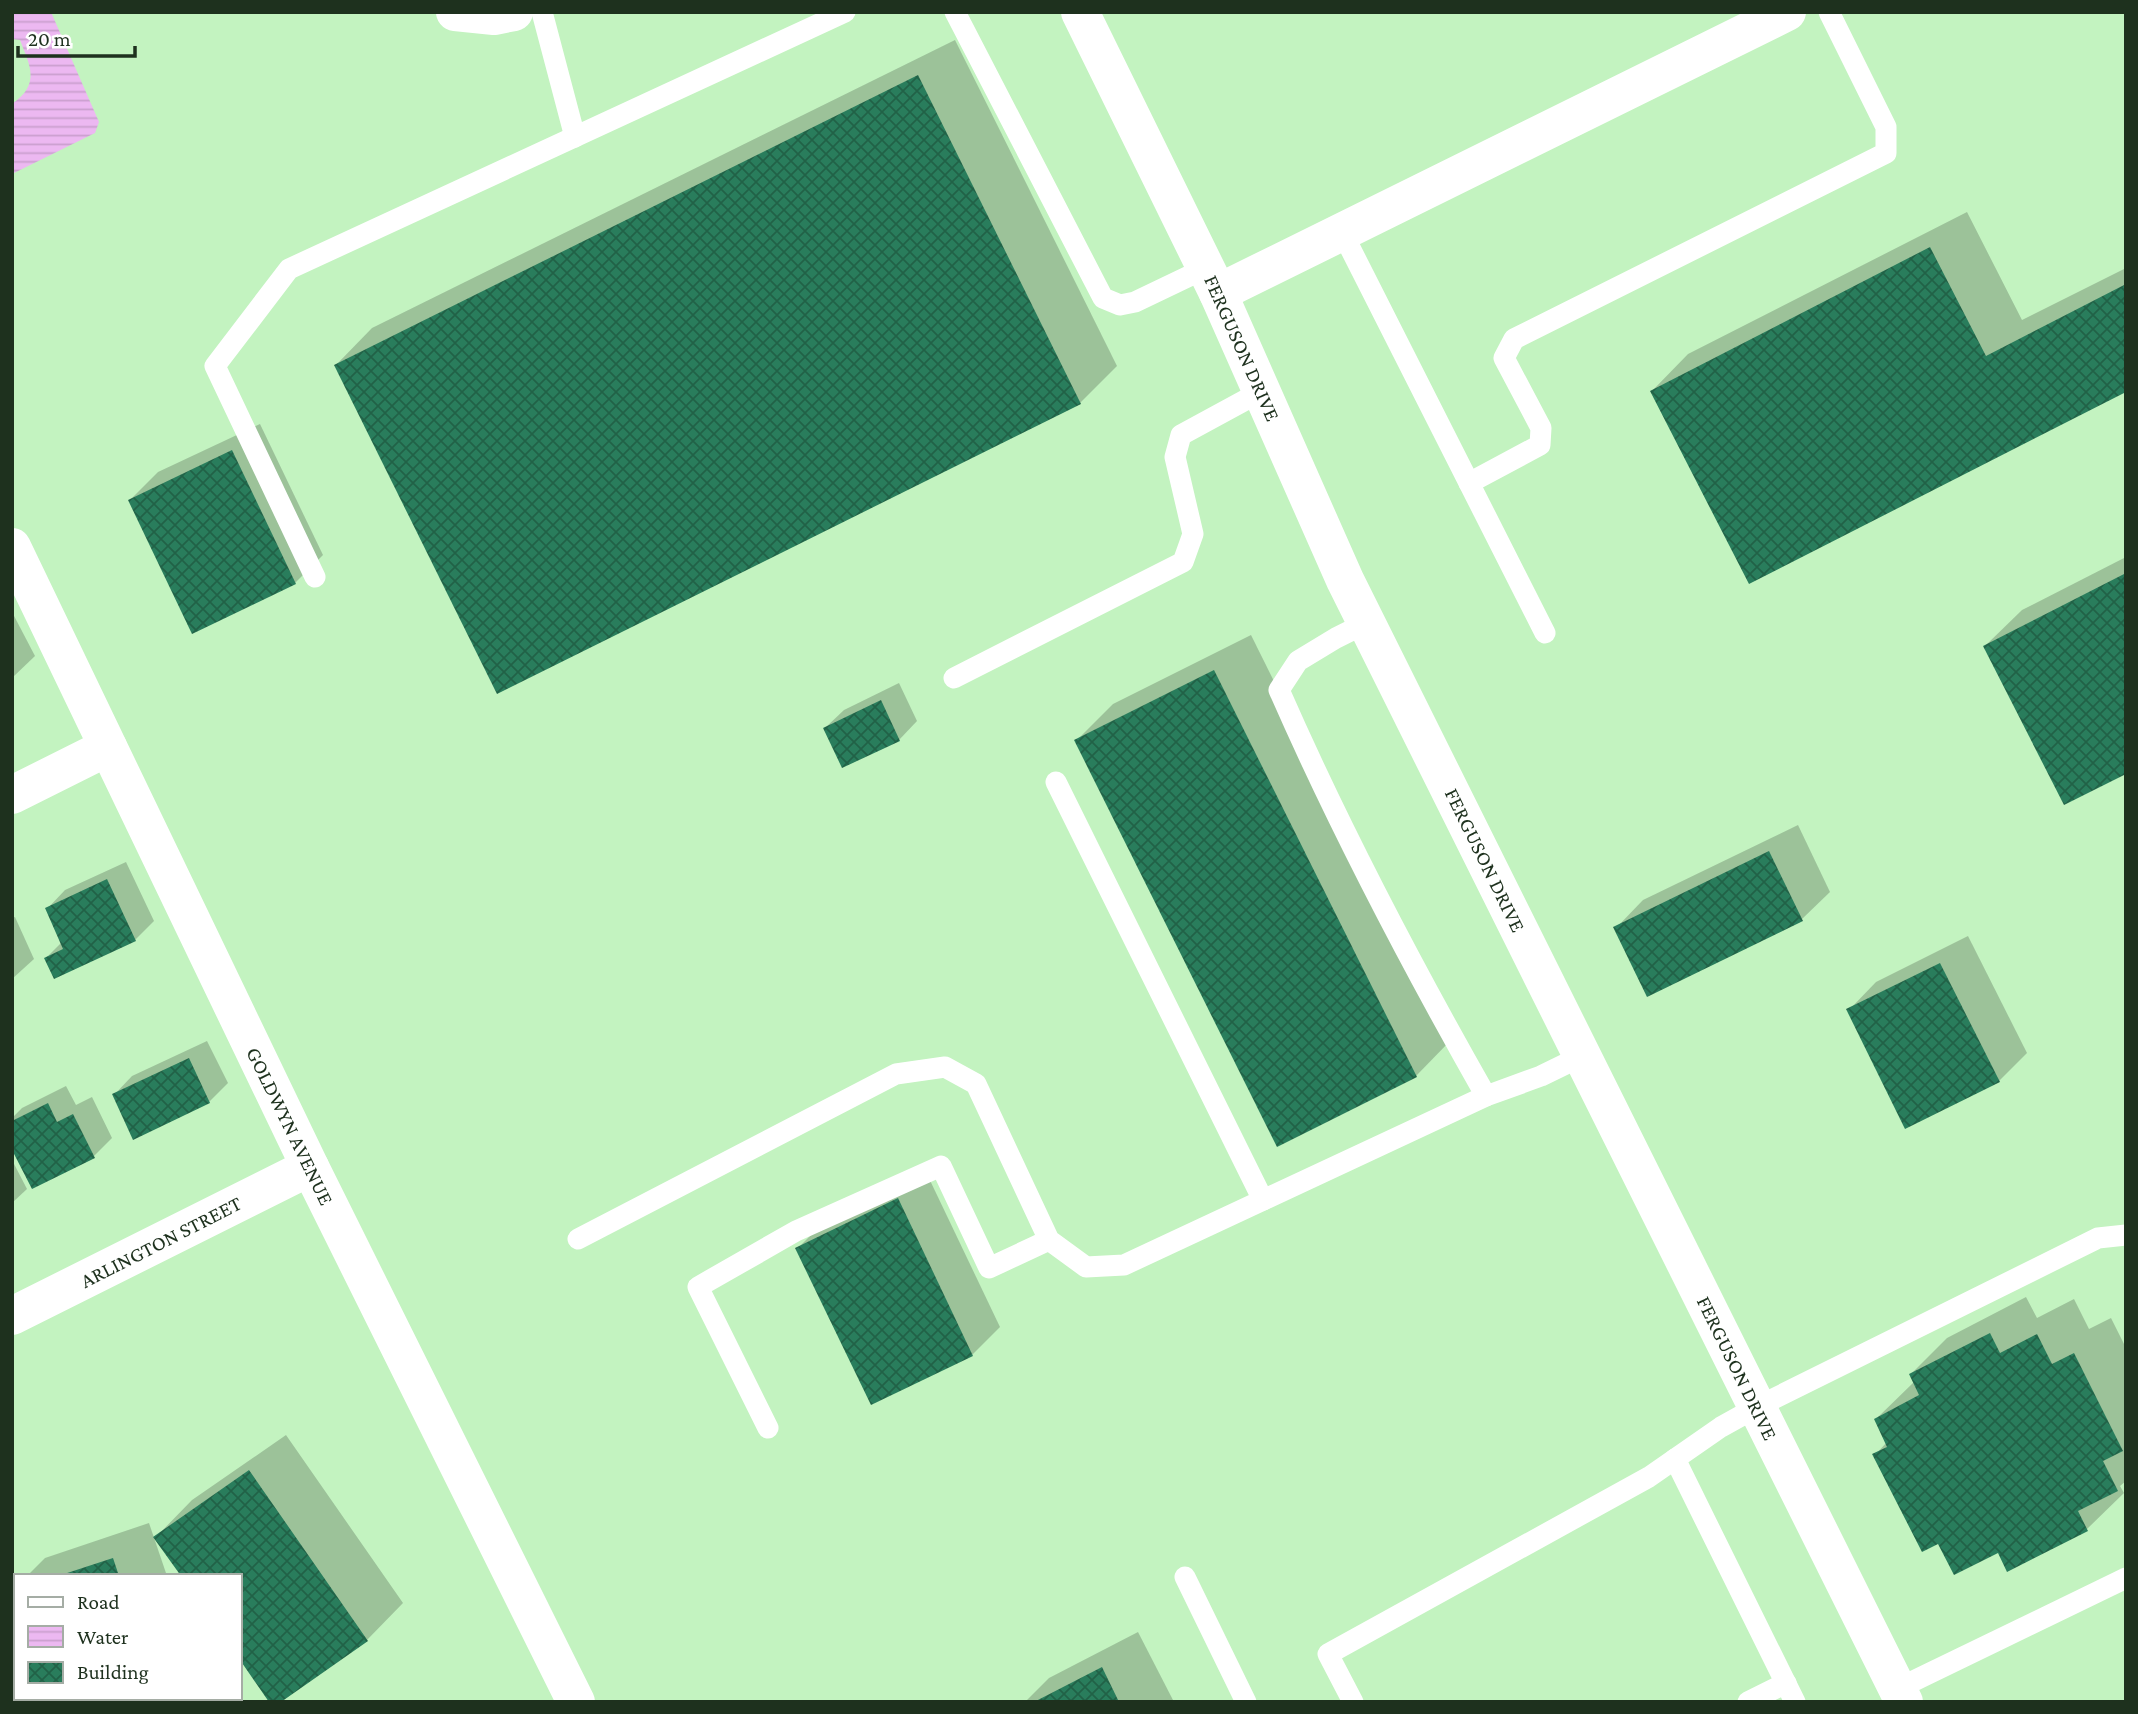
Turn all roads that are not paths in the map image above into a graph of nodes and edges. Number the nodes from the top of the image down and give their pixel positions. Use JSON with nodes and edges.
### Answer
{"nodes":[{"id":1,"x":514,"y":12,"type":"edge"},
{"id":2,"x":542,"y":12,"type":"edge"},
{"id":3,"x":845,"y":12,"type":"edge"},
{"id":4,"x":955,"y":12,"type":"edge"},
{"id":5,"x":1080,"y":12,"type":"edge"},
{"id":6,"x":1787,"y":12,"type":"edge"},
{"id":7,"x":1829,"y":12,"type":"edge"},
{"id":8,"x":457,"y":13,"type":"edge"},
{"id":9,"x":575,"y":137,"type":"junction"},
{"id":10,"x":1342,"y":232,"type":"junction"},
{"id":11,"x":1212,"y":281,"type":"junction"},
{"id":12,"x":1262,"y":391,"type":"junction"},
{"id":13,"x":1469,"y":483,"type":"junction"},
{"id":14,"x":12,"y":547,"type":"edge"},
{"id":15,"x":314,"y":577,"type":"dead end"},
{"id":16,"x":1366,"y":623,"type":"junction"},
{"id":17,"x":1545,"y":633,"type":"dead end"},
{"id":18,"x":954,"y":678,"type":"dead end"},
{"id":19,"x":108,"y":747,"type":"junction"},
{"id":20,"x":1056,"y":782,"type":"dead end"},
{"id":21,"x":12,"y":795,"type":"edge"},
{"id":22,"x":1582,"y":1056,"type":"junction"},
{"id":23,"x":1486,"y":1096,"type":"junction"},
{"id":24,"x":310,"y":1167,"type":"junction"},
{"id":25,"x":1263,"y":1200,"type":"junction"},
{"id":26,"x":2126,"y":1234,"type":"edge"},
{"id":27,"x":578,"y":1239,"type":"dead end"},
{"id":28,"x":1049,"y":1240,"type":"junction"},
{"id":29,"x":12,"y":1317,"type":"edge"},
{"id":30,"x":1757,"y":1407,"type":"junction"},
{"id":31,"x":768,"y":1428,"type":"dead end"},
{"id":32,"x":1675,"y":1460,"type":"junction"},
{"id":33,"x":1185,"y":1577,"type":"dead end"},
{"id":34,"x":2126,"y":1578,"type":"edge"},
{"id":35,"x":1790,"y":1692,"type":"edge"},
{"id":36,"x":1901,"y":1695,"type":"edge"},
{"id":37,"x":576,"y":1702,"type":"edge"},
{"id":38,"x":1246,"y":1702,"type":"edge"},
{"id":39,"x":1353,"y":1702,"type":"edge"},
{"id":40,"x":1748,"y":1702,"type":"edge"}],
"edges":[{"from":1,"to":8,"type":"street"},
{"from":2,"to":9,"type":"lane"},
{"from":3,"to":9,"type":"lane"},
{"from":4,"to":11,"type":"lane"},
{"from":5,"to":11,"type":"street","name":"FERGUSON DRIVE"},
{"from":6,"to":10,"type":"street"},
{"from":7,"to":13,"type":"lane"},
{"from":9,"to":15,"type":"lane"},
{"from":10,"to":11,"type":"street"},
{"from":10,"to":13,"type":"lane"},
{"from":11,"to":12,"type":"street","name":"FERGUSON DRIVE"},
{"from":12,"to":16,"type":"street","name":"FERGUSON DRIVE"},
{"from":12,"to":18,"type":"lane"},
{"from":13,"to":17,"type":"lane"},
{"from":14,"to":19,"type":"street","name":"GOLDWYN AVENUE"},
{"from":16,"to":22,"type":"street","name":"FERGUSON DRIVE"},
{"from":16,"to":23,"type":"lane"},
{"from":19,"to":21,"type":"street"},
{"from":19,"to":24,"type":"street","name":"GOLDWYN AVENUE"},
{"from":20,"to":25,"type":"lane"},
{"from":22,"to":23,"type":"lane"},
{"from":22,"to":30,"type":"street","name":"FERGUSON DRIVE"},
{"from":23,"to":25,"type":"lane"},
{"from":24,"to":29,"type":"street","name":"ARLINGTON STREET"},
{"from":24,"to":37,"type":"street","name":"GOLDWYN AVENUE"},
{"from":25,"to":28,"type":"lane"},
{"from":26,"to":30,"type":"lane"},
{"from":27,"to":28,"type":"lane"},
{"from":28,"to":31,"type":"lane"},
{"from":30,"to":32,"type":"lane"},
{"from":30,"to":36,"type":"street","name":"FERGUSON DRIVE"},
{"from":32,"to":35,"type":"lane"},
{"from":32,"to":39,"type":"lane"},
{"from":33,"to":38,"type":"lane"},
{"from":34,"to":36,"type":"lane"},
{"from":35,"to":40,"type":"lane"}]}
